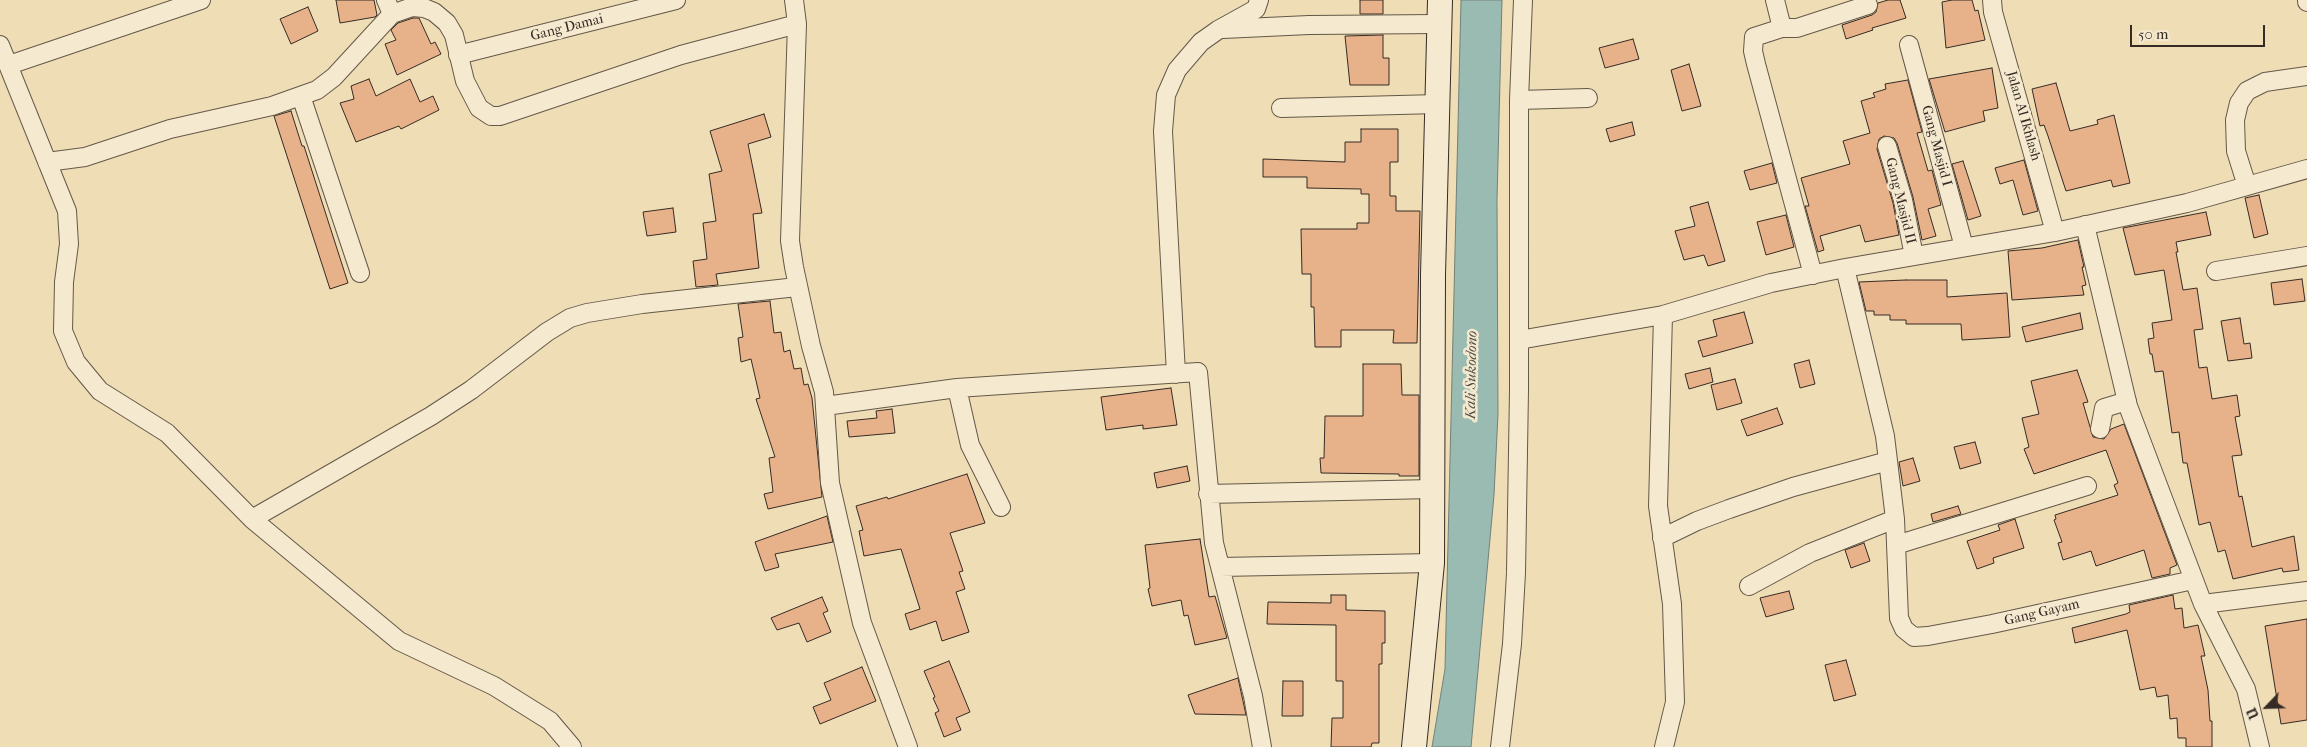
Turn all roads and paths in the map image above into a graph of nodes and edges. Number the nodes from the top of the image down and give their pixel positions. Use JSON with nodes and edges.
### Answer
{"nodes":[{"id":1,"x":201,"y":0,"type":"edge"},
{"id":2,"x":676,"y":0,"type":"edge"},
{"id":3,"x":794,"y":0,"type":"edge"},
{"id":4,"x":1259,"y":0,"type":"edge"},
{"id":5,"x":1440,"y":0,"type":"edge"},
{"id":6,"x":1523,"y":0,"type":"edge"},
{"id":7,"x":1775,"y":0,"type":"edge"},
{"id":8,"x":1992,"y":0,"type":"edge"},
{"id":9,"x":1868,"y":5,"type":"dead end"},
{"id":10,"x":389,"y":7,"type":"edge"},
{"id":11,"x":797,"y":24,"type":"junction"},
{"id":12,"x":1439,"y":24,"type":"junction"},
{"id":13,"x":1782,"y":28,"type":"junction"},
{"id":14,"x":1218,"y":30,"type":"junction"},
{"id":15,"x":0,"y":45,"type":"edge"},
{"id":16,"x":1908,"y":45,"type":"dead end"},
{"id":17,"x":458,"y":55,"type":"junction"},
{"id":18,"x":9,"y":65,"type":"junction"},
{"id":19,"x":2307,"y":76,"type":"edge"},
{"id":20,"x":301,"y":96,"type":"junction"},
{"id":21,"x":1588,"y":98,"type":"dead end"},
{"id":22,"x":1519,"y":100,"type":"junction"},
{"id":23,"x":1438,"y":104,"type":"junction"},
{"id":24,"x":1281,"y":108,"type":"dead end"},
{"id":25,"x":1887,"y":146,"type":"dead end"},
{"id":26,"x":47,"y":162,"type":"junction"},
{"id":27,"x":2307,"y":169,"type":"edge"},
{"id":28,"x":2247,"y":186,"type":"junction"},
{"id":29,"x":2085,"y":225,"type":"junction"},
{"id":30,"x":2055,"y":232,"type":"junction"},
{"id":31,"x":1964,"y":247,"type":"junction"},
{"id":32,"x":1914,"y":256,"type":"junction"},
{"id":33,"x":2307,"y":256,"type":"edge"},
{"id":34,"x":1845,"y":268,"type":"junction"},
{"id":35,"x":2216,"y":271,"type":"dead end"},
{"id":36,"x":360,"y":273,"type":"dead end"},
{"id":37,"x":1813,"y":275,"type":"junction"},
{"id":38,"x":797,"y":287,"type":"junction"},
{"id":39,"x":1663,"y":315,"type":"junction"},
{"id":40,"x":1519,"y":340,"type":"junction"},
{"id":41,"x":1176,"y":374,"type":"junction"},
{"id":42,"x":957,"y":388,"type":"junction"},
{"id":43,"x":2127,"y":401,"type":"junction"},
{"id":44,"x":825,"y":406,"type":"junction"},
{"id":45,"x":2100,"y":429,"type":"dead end"},
{"id":46,"x":1888,"y":461,"type":"junction"},
{"id":47,"x":2087,"y":486,"type":"dead end"},
{"id":48,"x":1432,"y":489,"type":"junction"},
{"id":49,"x":1208,"y":494,"type":"junction"},
{"id":50,"x":1001,"y":507,"type":"dead end"},
{"id":51,"x":252,"y":519,"type":"junction"},
{"id":52,"x":1895,"y":519,"type":"junction"},
{"id":53,"x":1662,"y":538,"type":"junction"},
{"id":54,"x":1896,"y":545,"type":"junction"},
{"id":55,"x":1432,"y":563,"type":"junction"},
{"id":56,"x":1220,"y":567,"type":"junction"},
{"id":57,"x":2193,"y":580,"type":"junction"},
{"id":58,"x":1749,"y":586,"type":"dead end"},
{"id":59,"x":2307,"y":590,"type":"edge"},
{"id":60,"x":2203,"y":604,"type":"junction"},
{"id":61,"x":572,"y":747,"type":"edge"},
{"id":62,"x":908,"y":747,"type":"edge"},
{"id":63,"x":1262,"y":747,"type":"edge"},
{"id":64,"x":1414,"y":747,"type":"edge"},
{"id":65,"x":1500,"y":747,"type":"edge"},
{"id":66,"x":1664,"y":747,"type":"edge"},
{"id":67,"x":2260,"y":747,"type":"edge"}],
"edges":[{"from":1,"to":18,"type":"street"},
{"from":2,"to":17,"type":"street","name":"Gang Damai"},
{"from":3,"to":11,"type":"street"},
{"from":4,"to":14,"type":"street"},
{"from":5,"to":12,"type":"main road"},
{"from":6,"to":22,"type":"street"},
{"from":7,"to":13,"type":"street"},
{"from":8,"to":30,"type":"street","name":"Jalan Al Ikhlash"},
{"from":9,"to":13,"type":"street"},
{"from":10,"to":17,"type":"street"},
{"from":10,"to":20,"type":"street"},
{"from":11,"to":17,"type":"street"},
{"from":11,"to":38,"type":"street"},
{"from":12,"to":14,"type":"street"},
{"from":12,"to":23,"type":"main road"},
{"from":13,"to":37,"type":"street"},
{"from":14,"to":41,"type":"street"},
{"from":15,"to":18,"type":"street"},
{"from":16,"to":31,"type":"street","name":"Gang Masjid I"},
{"from":18,"to":26,"type":"street"},
{"from":19,"to":28,"type":"street"},
{"from":20,"to":26,"type":"street"},
{"from":20,"to":36,"type":"street"},
{"from":21,"to":22,"type":"street"},
{"from":22,"to":40,"type":"street"},
{"from":23,"to":24,"type":"street"},
{"from":23,"to":48,"type":"main road"},
{"from":25,"to":32,"type":"street","name":"Gang Masjid II"},
{"from":26,"to":51,"type":"street"},
{"from":27,"to":28,"type":"street"},
{"from":28,"to":29,"type":"street"},
{"from":29,"to":30,"type":"street"},
{"from":29,"to":43,"type":"street"},
{"from":30,"to":31,"type":"street"},
{"from":31,"to":32,"type":"street"},
{"from":32,"to":34,"type":"street"},
{"from":33,"to":35,"type":"street"},
{"from":34,"to":37,"type":"street"},
{"from":34,"to":46,"type":"street"},
{"from":37,"to":39,"type":"street"},
{"from":38,"to":44,"type":"street"},
{"from":38,"to":51,"type":"street"},
{"from":39,"to":40,"type":"street"},
{"from":39,"to":53,"type":"street"},
{"from":40,"to":65,"type":"street"},
{"from":41,"to":42,"type":"street"},
{"from":41,"to":49,"type":"street"},
{"from":42,"to":44,"type":"street"},
{"from":42,"to":50,"type":"street"},
{"from":43,"to":45,"type":"street"},
{"from":43,"to":57,"type":"street"},
{"from":44,"to":62,"type":"street"},
{"from":46,"to":52,"type":"street"},
{"from":46,"to":53,"type":"street"},
{"from":47,"to":54,"type":"street"},
{"from":48,"to":49,"type":"street"},
{"from":48,"to":55,"type":"main road"},
{"from":49,"to":56,"type":"street"},
{"from":51,"to":61,"type":"street"},
{"from":52,"to":54,"type":"street"},
{"from":52,"to":58,"type":"street"},
{"from":53,"to":66,"type":"street"},
{"from":54,"to":57,"type":"street","name":"Gang Gayam"},
{"from":55,"to":56,"type":"street"},
{"from":55,"to":64,"type":"main road"},
{"from":56,"to":63,"type":"street"},
{"from":57,"to":60,"type":"street"},
{"from":59,"to":60,"type":"street"},
{"from":60,"to":67,"type":"street"}]}
